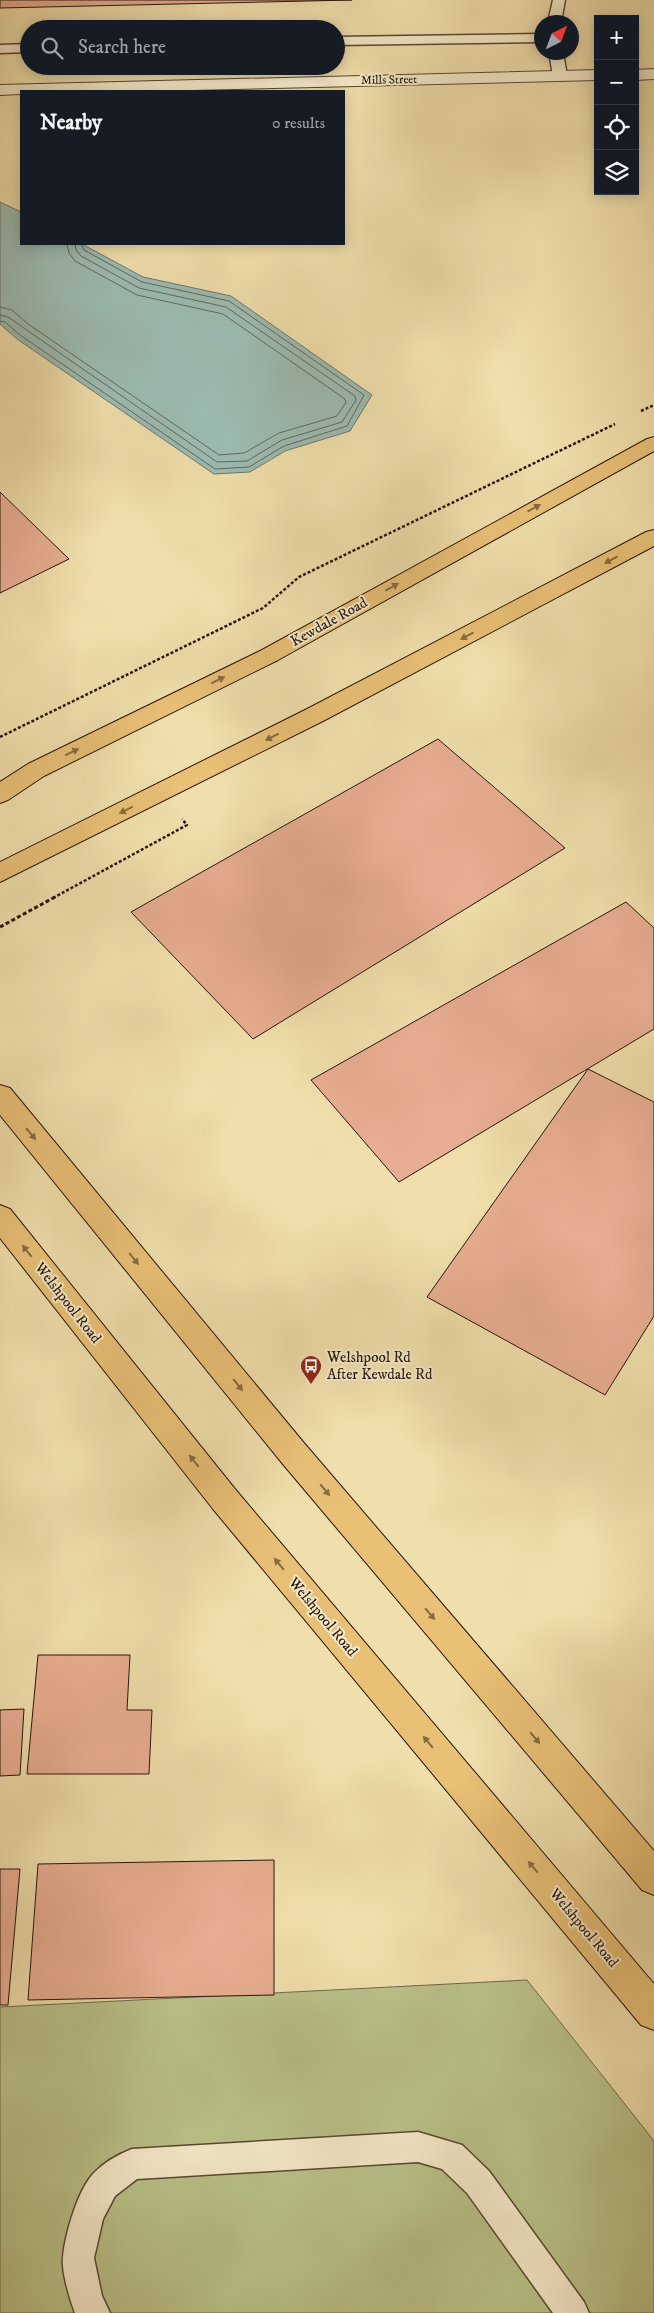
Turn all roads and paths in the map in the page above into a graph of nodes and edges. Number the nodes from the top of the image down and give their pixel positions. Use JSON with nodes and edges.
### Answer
{"nodes":[{"id":1,"x":559,"y":0,"type":"edge"},
{"id":2,"x":556,"y":15,"type":"edge"},
{"id":3,"x":534,"y":38,"type":"edge"},
{"id":4,"x":345,"y":41,"type":"edge"},
{"id":5,"x":20,"y":48,"type":"edge"},
{"id":6,"x":0,"y":49,"type":"edge"},
{"id":7,"x":557,"y":60,"type":"edge"},
{"id":8,"x":654,"y":74,"type":"edge"},
{"id":9,"x":639,"y":75,"type":"edge"},
{"id":10,"x":560,"y":76,"type":"junction"},
{"id":11,"x":594,"y":76,"type":"edge"},
{"id":12,"x":0,"y":90,"type":"edge"},
{"id":13,"x":654,"y":405,"type":"edge"},
{"id":14,"x":636,"y":414,"type":"dead end"},
{"id":15,"x":618,"y":422,"type":"dead end"},
{"id":16,"x":654,"y":443,"type":"edge"},
{"id":17,"x":654,"y":537,"type":"edge"},
{"id":18,"x":0,"y":737,"type":"edge"},
{"id":19,"x":36,"y":770,"type":"junction"},
{"id":20,"x":0,"y":780,"type":"edge"},
{"id":21,"x":160,"y":793,"type":"junction"},
{"id":22,"x":0,"y":794,"type":"edge"},
{"id":23,"x":0,"y":873,"type":"edge"},
{"id":24,"x":0,"y":927,"type":"edge"},
{"id":25,"x":0,"y":1096,"type":"edge"},
{"id":26,"x":0,"y":1217,"type":"edge"},
{"id":27,"x":654,"y":1878,"type":"edge"},
{"id":28,"x":654,"y":2012,"type":"edge"},
{"id":29,"x":94,"y":2313,"type":"edge"},
{"id":30,"x":573,"y":2313,"type":"edge"}],
"edges":[{"from":1,"to":2,"type":"lane"},
{"from":3,"to":4,"type":"lane"},
{"from":5,"to":6,"type":"lane"},
{"from":7,"to":10,"type":"lane"},
{"from":8,"to":9,"type":"street"},
{"from":10,"to":11,"type":"street","name":"Mills Street"},
{"from":10,"to":12,"type":"street","name":"Mills Street"},
{"from":13,"to":14,"type":"path"},
{"from":15,"to":18,"type":"path"},
{"from":19,"to":16,"type":"main road","name":"Kewdale Road","one_way":true},
{"from":17,"to":21,"type":"main road","one_way":true},
{"from":19,"to":20,"type":"main road"},
{"from":19,"to":22,"type":"main road","name":"Kewdale Road"},
{"from":21,"to":23,"type":"main road","one_way":true},
{"from":21,"to":24,"type":"path"},
{"from":25,"to":27,"type":"main road","one_way":true},
{"from":28,"to":26,"type":"main road","name":"Welshpool Road","one_way":true},
{"from":29,"to":30,"type":"lane"}]}
